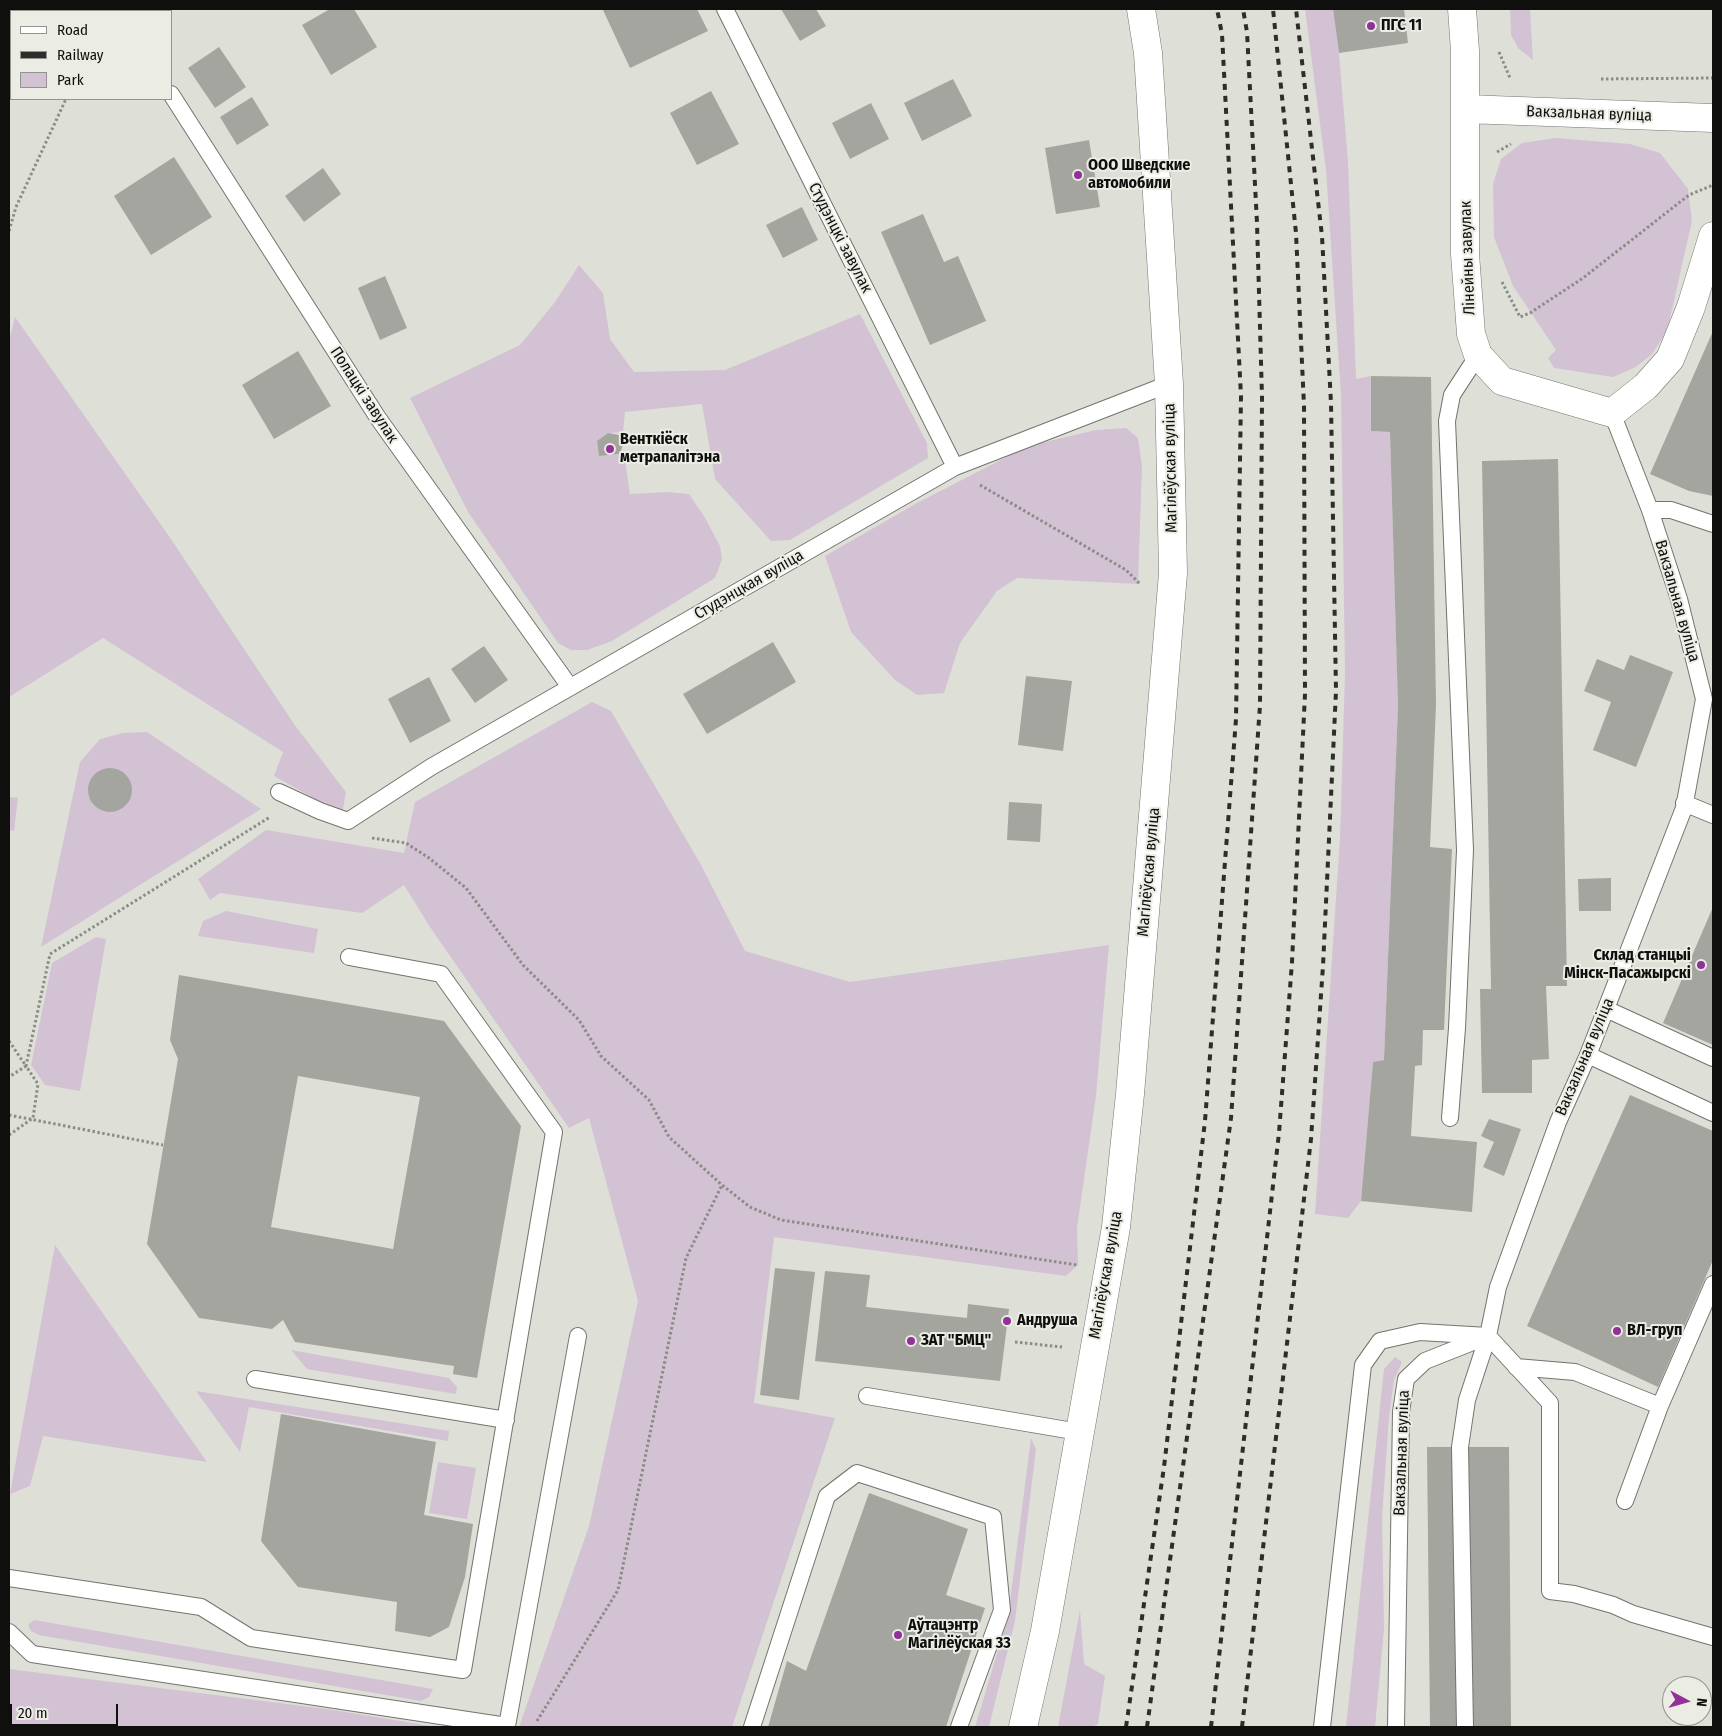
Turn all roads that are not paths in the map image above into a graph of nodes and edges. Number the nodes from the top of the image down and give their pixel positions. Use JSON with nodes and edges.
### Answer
{"nodes":[{"id":1,"x":725,"y":9,"type":"edge"},
{"id":2,"x":1141,"y":9,"type":"edge"},
{"id":3,"x":1462,"y":9,"type":"edge"},
{"id":4,"x":172,"y":96,"type":"edge"},
{"id":5,"x":1465,"y":109,"type":"junction"},
{"id":6,"x":1713,"y":118,"type":"edge"},
{"id":7,"x":1713,"y":236,"type":"edge"},
{"id":8,"x":1478,"y":355,"type":"junction"},
{"id":9,"x":1169,"y":384,"type":"junction"},
{"id":10,"x":1612,"y":413,"type":"junction"},
{"id":11,"x":955,"y":467,"type":"junction"},
{"id":12,"x":1650,"y":510,"type":"junction"},
{"id":13,"x":1713,"y":524,"type":"edge"},
{"id":14,"x":570,"y":687,"type":"junction"},
{"id":15,"x":279,"y":792,"type":"dead end"},
{"id":16,"x":1684,"y":804,"type":"junction"},
{"id":17,"x":1712,"y":811,"type":"edge"},
{"id":18,"x":349,"y":957,"type":"dead end"},
{"id":19,"x":1606,"y":1009,"type":"junction"},
{"id":20,"x":1588,"y":1055,"type":"junction"},
{"id":21,"x":1713,"y":1058,"type":"edge"},
{"id":22,"x":1713,"y":1113,"type":"edge"},
{"id":23,"x":1450,"y":1118,"type":"dead end"},
{"id":24,"x":1713,"y":1284,"type":"edge"},
{"id":25,"x":578,"y":1336,"type":"dead end"},
{"id":26,"x":1488,"y":1336,"type":"junction"},
{"id":27,"x":1516,"y":1367,"type":"junction"},
{"id":28,"x":256,"y":1379,"type":"dead end"},
{"id":29,"x":867,"y":1396,"type":"dead end"},
{"id":30,"x":1660,"y":1406,"type":"junction"},
{"id":31,"x":506,"y":1420,"type":"junction"},
{"id":32,"x":1079,"y":1432,"type":"junction"},
{"id":33,"x":1626,"y":1501,"type":"dead end"},
{"id":34,"x":9,"y":1578,"type":"edge"},
{"id":35,"x":9,"y":1632,"type":"edge"},
{"id":36,"x":1713,"y":1637,"type":"edge"},
{"id":37,"x":752,"y":1727,"type":"edge"},
{"id":38,"x":959,"y":1727,"type":"edge"},
{"id":39,"x":1022,"y":1727,"type":"edge"},
{"id":40,"x":1322,"y":1727,"type":"edge"},
{"id":41,"x":1396,"y":1727,"type":"edge"},
{"id":42,"x":1465,"y":1727,"type":"edge"}],
"edges":[{"from":1,"to":11,"type":"lane","name":"Студэнцкі завулак"},
{"from":2,"to":9,"type":"street","name":"Магілёўская вуліца"},
{"from":3,"to":5,"type":"street","name":"Лінейны завулак"},
{"from":4,"to":14,"type":"lane","name":"Полацкі завулак"},
{"from":5,"to":6,"type":"street","name":"Вакзальная вуліца"},
{"from":5,"to":8,"type":"street","name":"Лінейны завулак"},
{"from":7,"to":10,"type":"street"},
{"from":8,"to":10,"type":"street","name":"Лінейны завулак"},
{"from":8,"to":23,"type":"lane"},
{"from":9,"to":11,"type":"lane","name":"Студэнцкая вуліца"},
{"from":9,"to":32,"type":"street","name":"Магілёўская вуліца"},
{"from":10,"to":12,"type":"lane","name":"Вакзальная вуліца"},
{"from":11,"to":14,"type":"lane","name":"Студэнцкая вуліца"},
{"from":12,"to":13,"type":"lane"},
{"from":12,"to":16,"type":"lane","name":"Вакзальная вуліца"},
{"from":14,"to":15,"type":"lane","name":"Студэнцкая вуліца"},
{"from":16,"to":17,"type":"lane"},
{"from":16,"to":19,"type":"lane","name":"Вакзальная вуліца"},
{"from":18,"to":31,"type":"lane"},
{"from":19,"to":20,"type":"lane","name":"Вакзальная вуліца"},
{"from":19,"to":21,"type":"lane"},
{"from":20,"to":22,"type":"lane"},
{"from":20,"to":26,"type":"lane","name":"Вакзальная вуліца"},
{"from":24,"to":30,"type":"lane"},
{"from":25,"to":35,"type":"lane"},
{"from":26,"to":27,"type":"lane"},
{"from":26,"to":40,"type":"lane"},
{"from":26,"to":41,"type":"lane","name":"Вакзальная вуліца"},
{"from":26,"to":42,"type":"lane"},
{"from":27,"to":30,"type":"lane"},
{"from":27,"to":36,"type":"lane"},
{"from":28,"to":31,"type":"lane"},
{"from":29,"to":32,"type":"lane"},
{"from":30,"to":33,"type":"lane"},
{"from":31,"to":34,"type":"lane"},
{"from":32,"to":39,"type":"street","name":"Магілёўская вуліца"},
{"from":37,"to":38,"type":"lane"}]}
